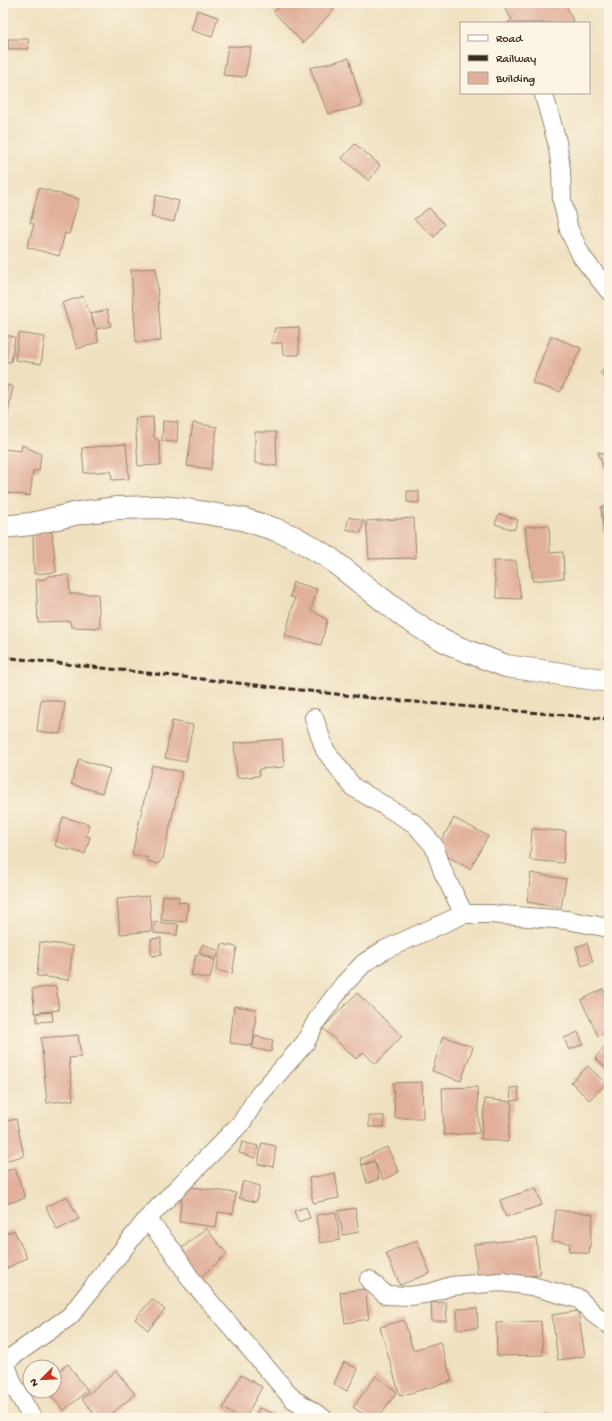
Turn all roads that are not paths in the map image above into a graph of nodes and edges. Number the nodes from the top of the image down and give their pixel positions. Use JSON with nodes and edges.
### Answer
{"nodes":[{"id":1,"x":544,"y":95,"type":"dead end"},
{"id":2,"x":609,"y":292,"type":"edge"},
{"id":3,"x":3,"y":527,"type":"edge"},
{"id":4,"x":609,"y":681,"type":"edge"},
{"id":5,"x":314,"y":718,"type":"dead end"},
{"id":6,"x":464,"y":914,"type":"junction"},
{"id":7,"x":609,"y":928,"type":"edge"},
{"id":8,"x":147,"y":1220,"type":"junction"},
{"id":9,"x":368,"y":1280,"type":"dead end"},
{"id":10,"x":609,"y":1325,"type":"edge"},
{"id":11,"x":4,"y":1363,"type":"edge"},
{"id":12,"x":32,"y":1418,"type":"edge"},
{"id":13,"x":322,"y":1418,"type":"edge"}],
"edges":[{"from":1,"to":2,"type":"street"},
{"from":3,"to":4,"type":"street"},
{"from":5,"to":6,"type":"street"},
{"from":6,"to":7,"type":"street"},
{"from":6,"to":8,"type":"street"},
{"from":8,"to":11,"type":"street"},
{"from":8,"to":13,"type":"street"},
{"from":9,"to":10,"type":"street"},
{"from":11,"to":12,"type":"street"}]}
